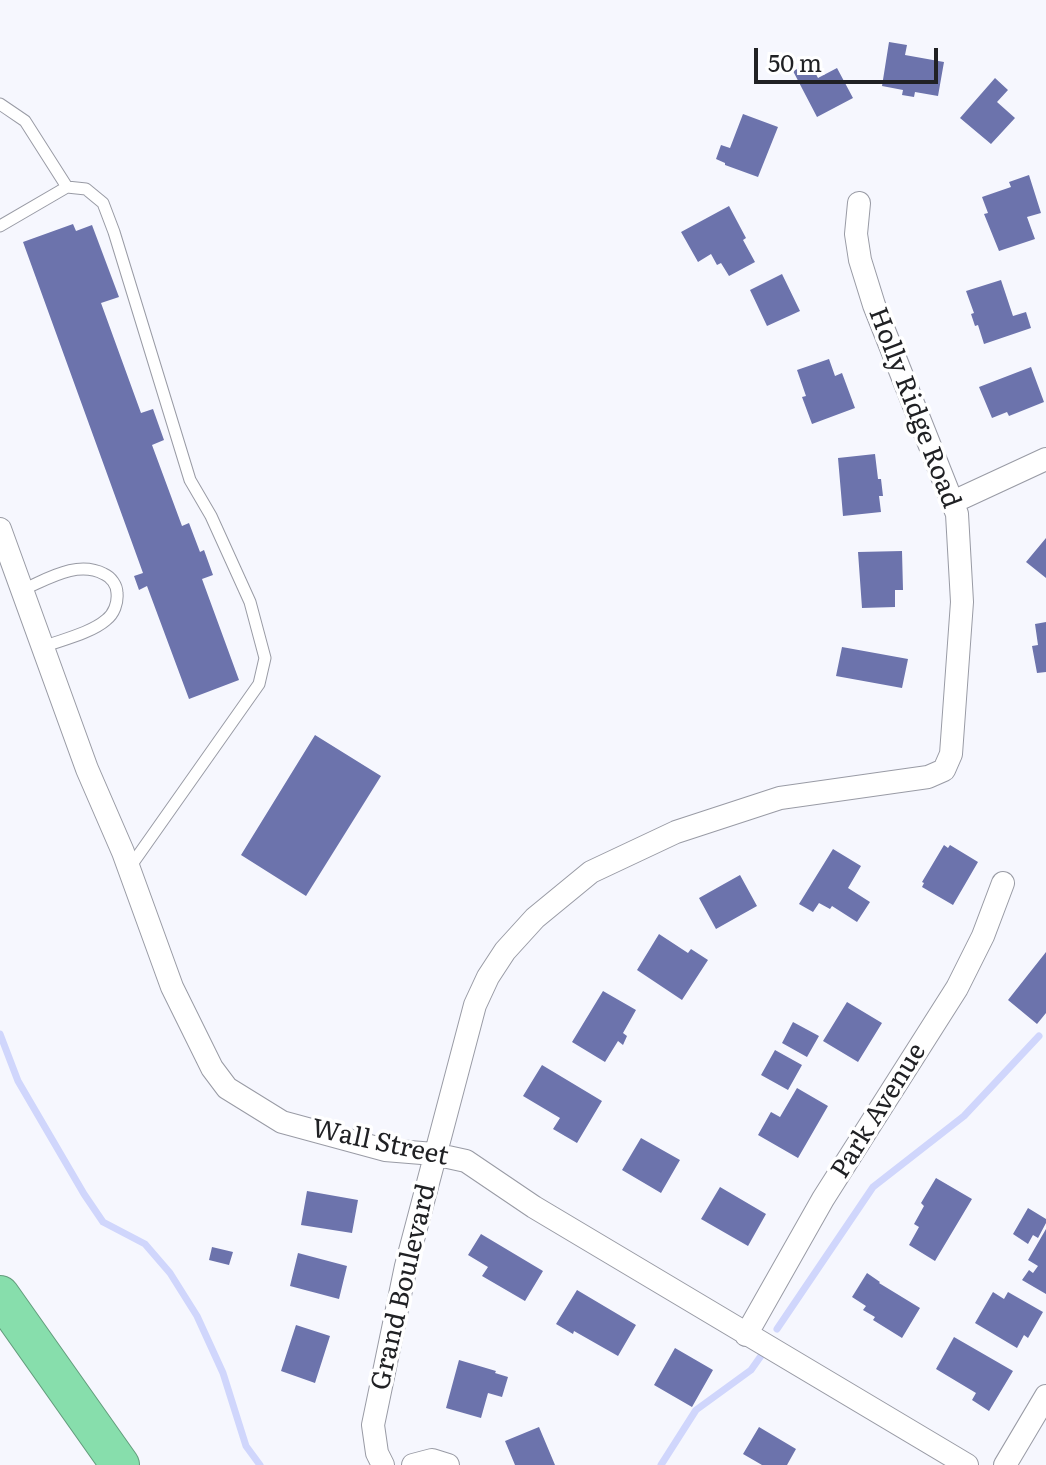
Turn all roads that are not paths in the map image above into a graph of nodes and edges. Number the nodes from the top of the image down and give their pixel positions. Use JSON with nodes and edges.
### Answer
{"nodes":[{"id":1,"x":0,"y":104,"type":"edge"},
{"id":2,"x":67,"y":187,"type":"junction"},
{"id":3,"x":859,"y":203,"type":"dead end"},
{"id":4,"x":0,"y":226,"type":"edge"},
{"id":5,"x":1046,"y":459,"type":"edge"},
{"id":6,"x":953,"y":502,"type":"junction"},
{"id":7,"x":0,"y":529,"type":"edge"},
{"id":8,"x":22,"y":590,"type":"junction"},
{"id":9,"x":43,"y":647,"type":"junction"},
{"id":10,"x":912,"y":779,"type":"joint"},
{"id":11,"x":129,"y":867,"type":"junction"},
{"id":12,"x":1003,"y":883,"type":"dead end"},
{"id":13,"x":434,"y":1154,"type":"junction"},
{"id":14,"x":0,"y":1295,"type":"edge"},
{"id":15,"x":746,"y":1335,"type":"junction"},
{"id":16,"x":0,"y":1337,"type":"edge"},
{"id":17,"x":1046,"y":1396,"type":"edge"},
{"id":18,"x":90,"y":1465,"type":"edge"},
{"id":19,"x":120,"y":1465,"type":"edge"},
{"id":20,"x":383,"y":1465,"type":"edge"},
{"id":21,"x":413,"y":1465,"type":"edge"},
{"id":22,"x":448,"y":1465,"type":"edge"},
{"id":23,"x":967,"y":1465,"type":"edge"},
{"id":24,"x":1005,"y":1465,"type":"edge"}],
"edges":[{"from":1,"to":2,"type":"lane"},
{"from":2,"to":4,"type":"lane"},
{"from":2,"to":11,"type":"lane"},
{"from":3,"to":6,"type":"street","name":"Holly Ridge Road"},
{"from":5,"to":6,"type":"street"},
{"from":6,"to":10,"type":"street","name":"Holly Ridge Road"},
{"from":7,"to":8,"type":"street","name":"Wall Street"},
{"from":8,"to":9,"type":"street","name":"Wall Street"},
{"from":8,"to":9,"type":"lane"},
{"from":9,"to":11,"type":"street","name":"Wall Street"},
{"from":10,"to":13,"type":"street","name":"Grand Boulevard"},
{"from":11,"to":13,"type":"street","name":"Wall Street"},
{"from":12,"to":15,"type":"street","name":"Park Avenue"},
{"from":13,"to":15,"type":"street","name":"Wall Street"},
{"from":13,"to":20,"type":"street","name":"Grand Boulevard"},
{"from":14,"to":19,"type":"highway"},
{"from":15,"to":23,"type":"street","name":"Wall Street"},
{"from":16,"to":18,"type":"highway"},
{"from":17,"to":24,"type":"street"},
{"from":21,"to":22,"type":"street"}]}
